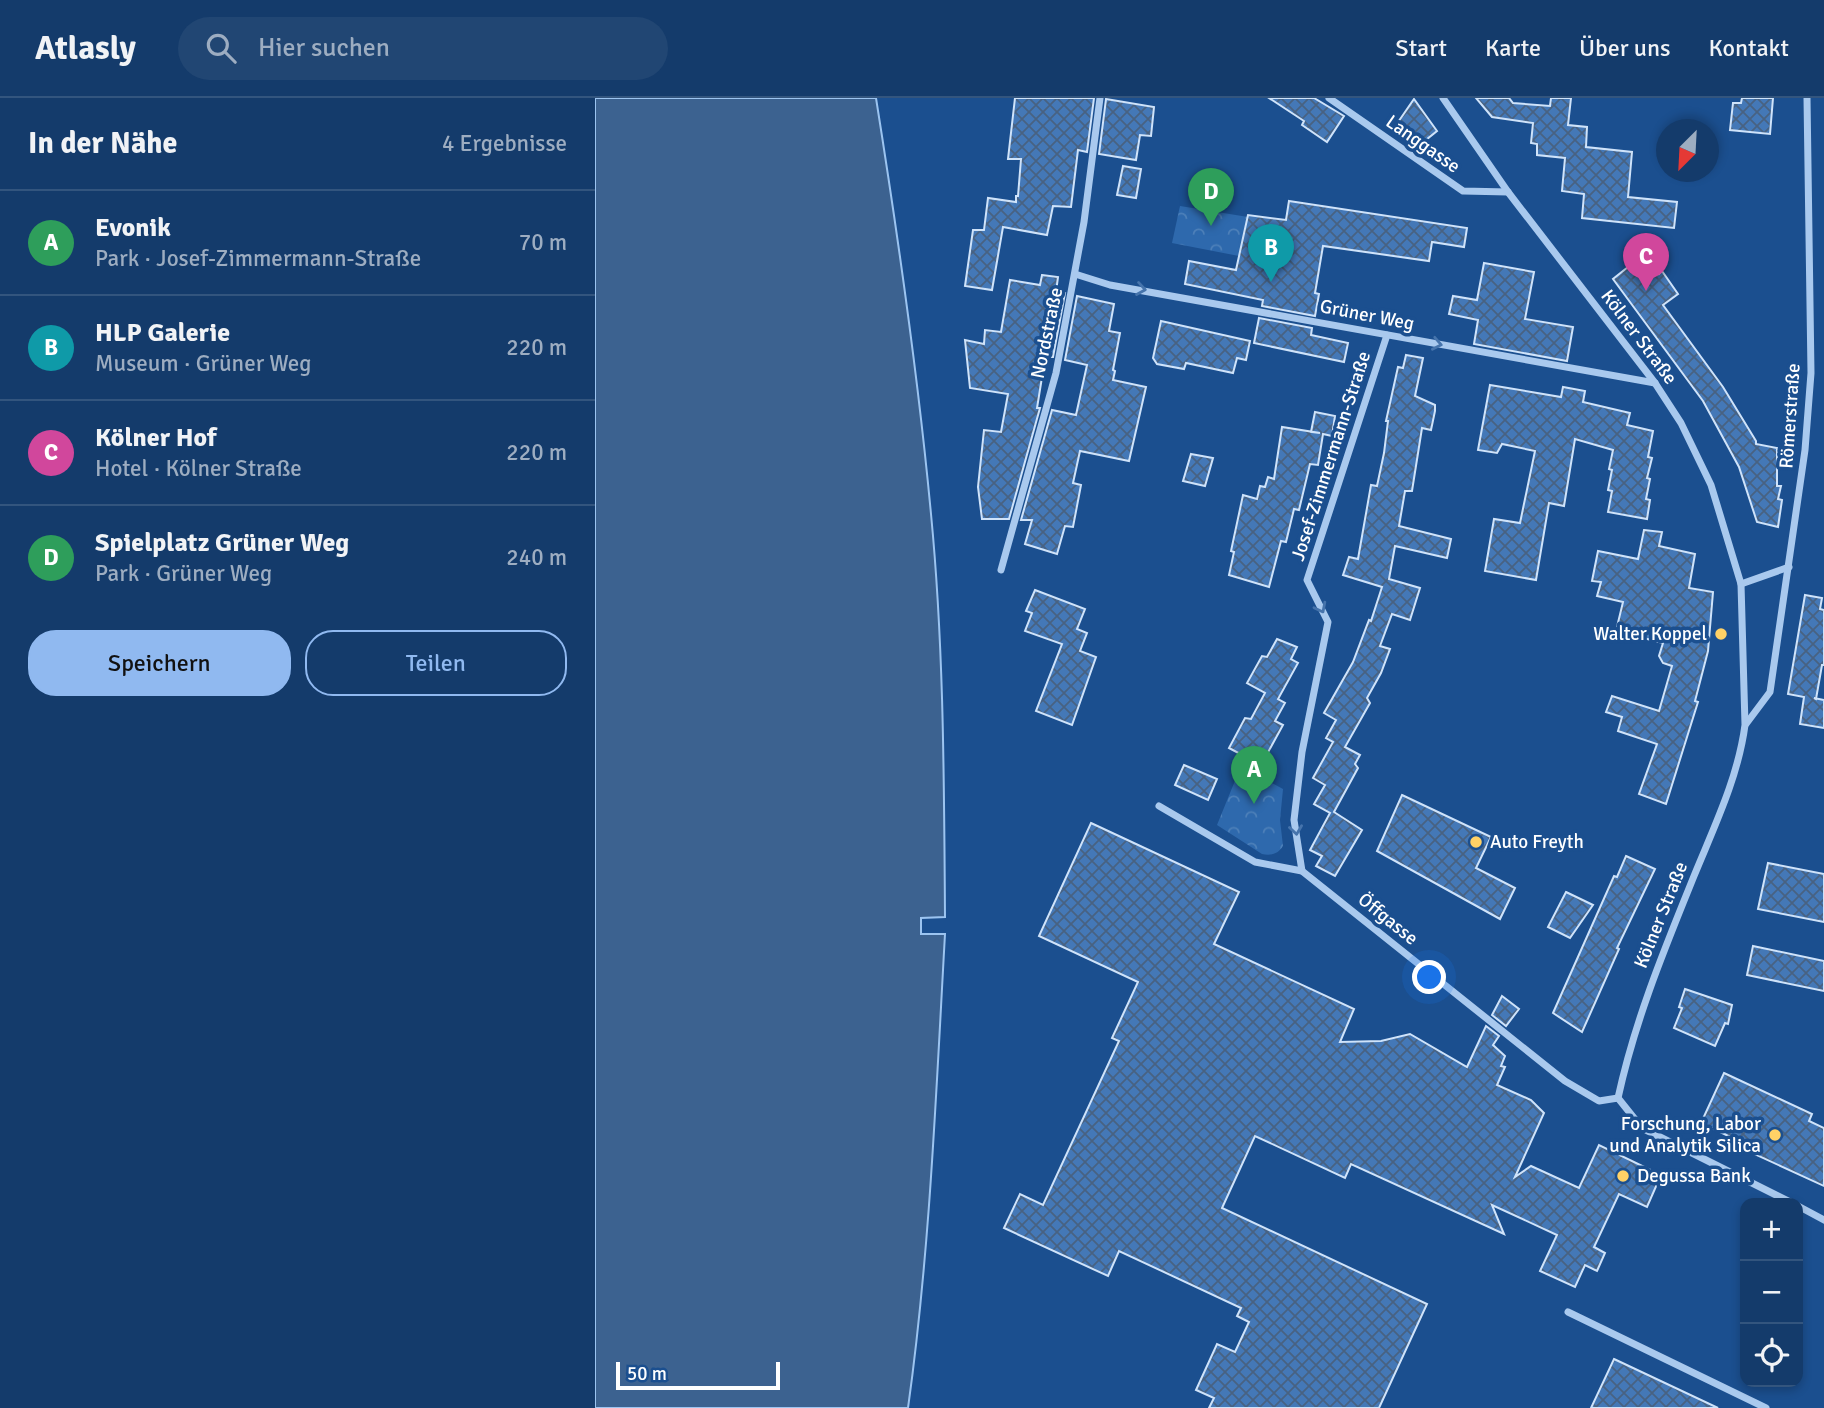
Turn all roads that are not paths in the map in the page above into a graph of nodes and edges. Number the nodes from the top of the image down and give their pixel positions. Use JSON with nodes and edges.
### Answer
{"nodes":[{"id":1,"x":1100,"y":98,"type":"edge"},
{"id":2,"x":1329,"y":98,"type":"edge"},
{"id":3,"x":1443,"y":98,"type":"edge"},
{"id":4,"x":1807,"y":98,"type":"edge"},
{"id":5,"x":1508,"y":192,"type":"junction"},
{"id":6,"x":1075,"y":274,"type":"junction"},
{"id":7,"x":1387,"y":335,"type":"junction"},
{"id":8,"x":1655,"y":383,"type":"junction"},
{"id":9,"x":1789,"y":567,"type":"junction"},
{"id":10,"x":1001,"y":570,"type":"dead end"},
{"id":11,"x":1741,"y":584,"type":"junction"},
{"id":12,"x":1745,"y":725,"type":"junction"},
{"id":13,"x":1159,"y":806,"type":"dead end"},
{"id":14,"x":1302,"y":872,"type":"junction"},
{"id":15,"x":1618,"y":1098,"type":"junction"},
{"id":16,"x":1782,"y":1198,"type":"edge"},
{"id":17,"x":1803,"y":1209,"type":"edge"},
{"id":18,"x":1824,"y":1220,"type":"edge"},
{"id":19,"x":1568,"y":1312,"type":"dead end"},
{"id":20,"x":1766,"y":1408,"type":"edge"}],
"edges":[{"from":1,"to":6,"type":"street","name":"Nordstraße"},
{"from":2,"to":5,"type":"street","name":"Langgasse"},
{"from":3,"to":5,"type":"street","name":"Kölner Straße"},
{"from":4,"to":9,"type":"street","name":"Römerstraße"},
{"from":5,"to":8,"type":"street","name":"Kölner Straße"},
{"from":6,"to":7,"type":"street","name":"Grüner Weg","one_way":true},
{"from":6,"to":10,"type":"street","name":"Nordstraße"},
{"from":7,"to":8,"type":"street","name":"Grüner Weg","one_way":true},
{"from":7,"to":14,"type":"street","name":"Josef-Zimmermann-Straße","one_way":true},
{"from":8,"to":11,"type":"street","name":"Kölner Straße"},
{"from":9,"to":11,"type":"street"},
{"from":9,"to":12,"type":"street","name":"Römerstraße"},
{"from":11,"to":12,"type":"street","name":"Kölner Straße"},
{"from":12,"to":15,"type":"street","name":"Kölner Straße"},
{"from":13,"to":14,"type":"street","name":"Öffgasse"},
{"from":14,"to":15,"type":"street","name":"Öffgasse"},
{"from":15,"to":16,"type":"street"},
{"from":17,"to":18,"type":"street"},
{"from":19,"to":20,"type":"street"}]}
